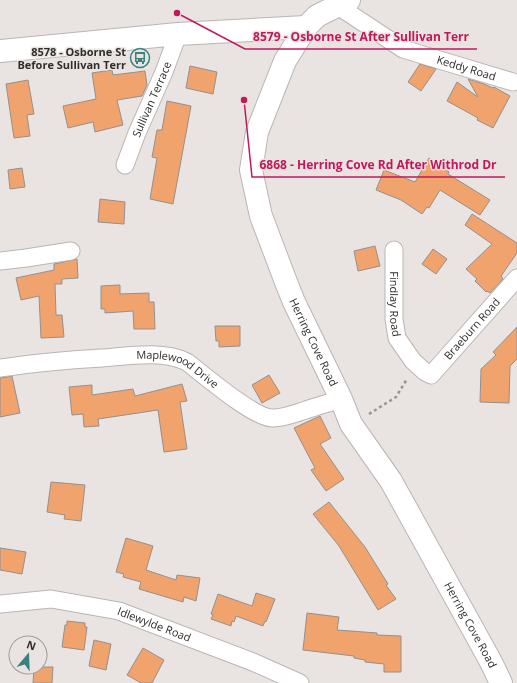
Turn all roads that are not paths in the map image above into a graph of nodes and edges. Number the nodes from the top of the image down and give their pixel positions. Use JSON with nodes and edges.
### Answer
{"nodes":[{"id":1,"x":344,"y":3,"type":"edge"},
{"id":2,"x":306,"y":27,"type":"junction"},
{"id":3,"x":178,"y":34,"type":"junction"},
{"id":4,"x":0,"y":51,"type":"edge"},
{"id":5,"x":513,"y":82,"type":"dead end"},
{"id":6,"x":125,"y":165,"type":"dead end"},
{"id":7,"x":71,"y":250,"type":"dead end"},
{"id":8,"x":394,"y":250,"type":"dead end"},
{"id":9,"x":0,"y":261,"type":"edge"},
{"id":10,"x":517,"y":278,"type":"edge"},
{"id":11,"x":0,"y":368,"type":"edge"},
{"id":12,"x":421,"y":368,"type":"joint"},
{"id":13,"x":341,"y":399,"type":"junction"},
{"id":14,"x":0,"y":604,"type":"edge"},
{"id":15,"x":300,"y":683,"type":"edge"},
{"id":16,"x":501,"y":683,"type":"edge"}],
"edges":[{"from":1,"to":2,"type":"main road","name":"Herring Cove Road"},
{"from":1,"to":5,"type":"street","name":"Keddy Road"},
{"from":2,"to":3,"type":"main road"},
{"from":2,"to":13,"type":"main road","name":"Herring Cove Road"},
{"from":3,"to":4,"type":"main road"},
{"from":3,"to":6,"type":"street","name":"Sullivan Terrace"},
{"from":7,"to":9,"type":"street"},
{"from":8,"to":12,"type":"street","name":"Findlay Road"},
{"from":10,"to":12,"type":"street","name":"Braeburn Road"},
{"from":11,"to":13,"type":"street","name":"Maplewood Drive"},
{"from":13,"to":16,"type":"main road","name":"Herring Cove Road"},
{"from":14,"to":15,"type":"street","name":"Idlewylde Road"}]}
